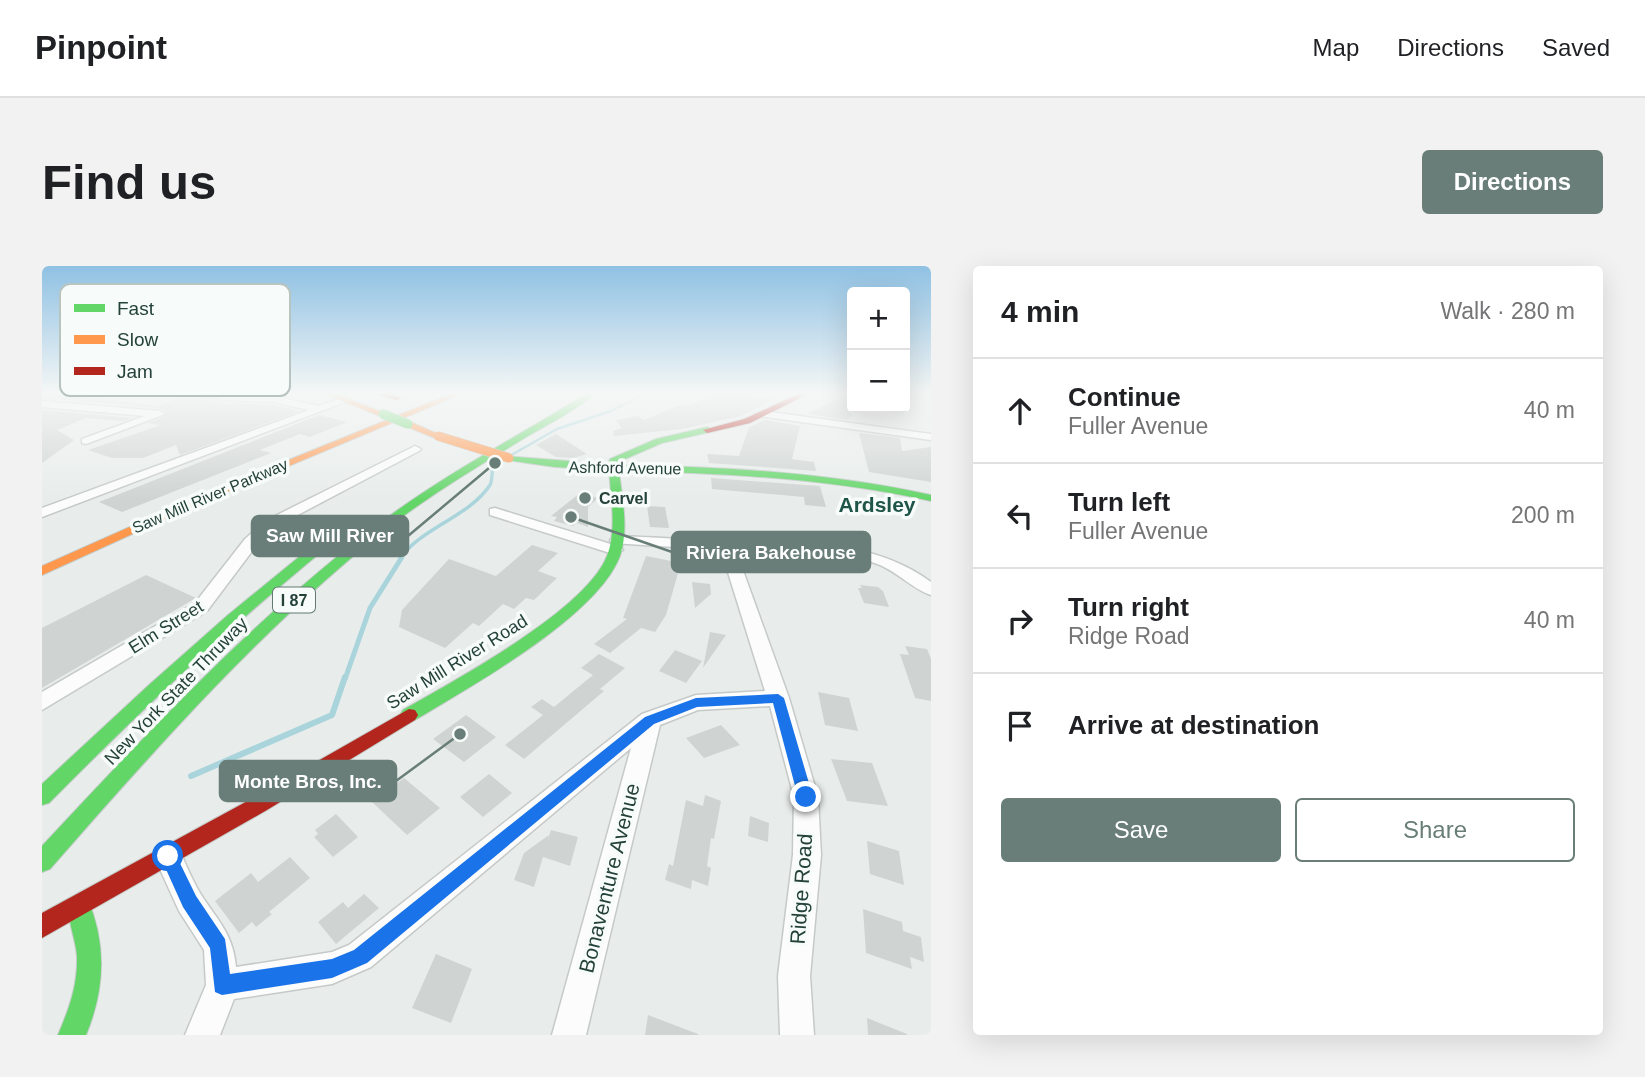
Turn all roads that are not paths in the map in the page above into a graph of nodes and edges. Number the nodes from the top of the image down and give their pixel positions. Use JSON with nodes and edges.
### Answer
{"nodes":[{"id":1,"x":116,"y":430,"type":"edge"},
{"id":2,"x":263,"y":430,"type":"edge"},
{"id":3,"x":359,"y":430,"type":"edge"},
{"id":4,"x":369,"y":430,"type":"edge"},
{"id":5,"x":372,"y":430,"type":"edge"},
{"id":6,"x":431,"y":430,"type":"edge"},
{"id":7,"x":502,"y":430,"type":"edge"},
{"id":8,"x":531,"y":430,"type":"edge"},
{"id":9,"x":715,"y":430,"type":"edge"},
{"id":10,"x":879,"y":430,"type":"edge"},
{"id":11,"x":931,"y":437,"type":"edge"},
{"id":12,"x":86,"y":441,"type":"dead end"},
{"id":13,"x":415,"y":449,"type":"dead end"},
{"id":14,"x":630,"y":452,"type":"junction"},
{"id":15,"x":455,"y":456,"type":"dead end"},
{"id":16,"x":612,"y":469,"type":"junction"},
{"id":17,"x":692,"y":469,"type":"junction"},
{"id":18,"x":270,"y":470,"type":"junction"},
{"id":19,"x":299,"y":473,"type":"junction"},
{"id":20,"x":931,"y":498,"type":"edge"},
{"id":21,"x":368,"y":511,"type":"dead end"},
{"id":22,"x":495,"y":512,"type":"dead end"},
{"id":23,"x":42,"y":513,"type":"edge"},
{"id":24,"x":616,"y":545,"type":"junction"},
{"id":25,"x":727,"y":546,"type":"junction"},
{"id":26,"x":42,"y":561,"type":"edge"},
{"id":27,"x":42,"y":571,"type":"edge"},
{"id":28,"x":42,"y":580,"type":"edge"},
{"id":29,"x":931,"y":590,"type":"edge"},
{"id":30,"x":778,"y":698,"type":"junction"},
{"id":31,"x":42,"y":702,"type":"edge"},
{"id":32,"x":650,"y":720,"type":"junction"},
{"id":33,"x":42,"y":797,"type":"edge"},
{"id":34,"x":168,"y":856,"type":"junction"},
{"id":35,"x":42,"y":862,"type":"edge"},
{"id":36,"x":79,"y":905,"type":"junction"},
{"id":37,"x":42,"y":926,"type":"edge"},
{"id":38,"x":222,"y":985,"type":"junction"},
{"id":39,"x":72,"y":1035,"type":"edge"},
{"id":40,"x":202,"y":1035,"type":"edge"},
{"id":41,"x":569,"y":1035,"type":"edge"},
{"id":42,"x":797,"y":1035,"type":"edge"}],
"edges":[{"from":1,"to":12,"type":"street"},
{"from":2,"to":23,"type":"street"},
{"from":3,"to":26,"type":"main road","name":"Saw Mill River Parkway"},
{"from":4,"to":18,"type":"main road","name":"Saw Mill River Parkway"},
{"from":5,"to":19,"type":"main road"},
{"from":6,"to":16,"type":"main road","name":"Ashford Avenue","bridge":true},
{"from":7,"to":15,"type":"main road"},
{"from":8,"to":35,"type":"main road","name":"New York State Thruway","number":"I 87"},
{"from":9,"to":14,"type":"main road"},
{"from":10,"to":11,"type":"street"},
{"from":13,"to":31,"type":"street","name":"Elm Street"},
{"from":14,"to":16,"type":"main road"},
{"from":14,"to":17,"type":"main road"},
{"from":16,"to":17,"type":"main road","name":"Ashford Avenue"},
{"from":16,"to":24,"type":"main road","name":"Saw Mill River Road"},
{"from":17,"to":20,"type":"main road","name":"Ashford Avenue"},
{"from":18,"to":19,"type":"main road"},
{"from":18,"to":27,"type":"main road","name":"Saw Mill River Parkway"},
{"from":19,"to":28,"type":"main road"},
{"from":21,"to":33,"type":"main road","name":"New York State Thruway","number":"I 87"},
{"from":22,"to":24,"type":"street"},
{"from":24,"to":25,"type":"street"},
{"from":24,"to":34,"type":"main road","name":"Saw Mill River Road"},
{"from":25,"to":29,"type":"street"},
{"from":25,"to":30,"type":"street","name":"Ridge Road"},
{"from":30,"to":32,"type":"street"},
{"from":30,"to":42,"type":"street","name":"Ridge Road"},
{"from":32,"to":38,"type":"street"},
{"from":32,"to":41,"type":"street","name":"Bonaventure Avenue"},
{"from":34,"to":36,"type":"main road","name":"Saw Mill River Road"},
{"from":34,"to":38,"type":"street"},
{"from":36,"to":37,"type":"main road","name":"Saw Mill River Road"},
{"from":36,"to":39,"type":"main road"},
{"from":38,"to":40,"type":"street"}]}
